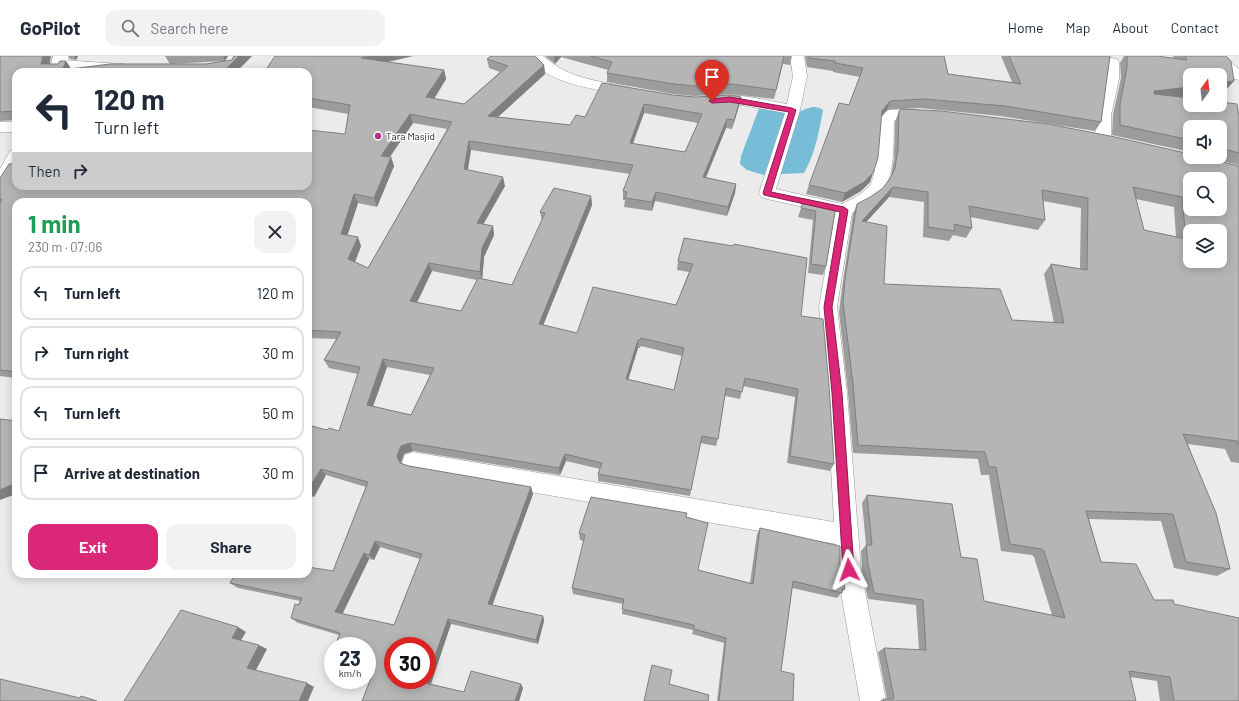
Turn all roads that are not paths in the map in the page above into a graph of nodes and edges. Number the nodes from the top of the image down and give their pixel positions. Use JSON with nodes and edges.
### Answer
{"nodes":[{"id":1,"x":535,"y":56,"type":"edge"},
{"id":2,"x":797,"y":56,"type":"edge"},
{"id":3,"x":1215,"y":56,"type":"edge"},
{"id":4,"x":1112,"y":62,"type":"dead end"},
{"id":5,"x":59,"y":64,"type":"edge"},
{"id":6,"x":120,"y":68,"type":"edge"},
{"id":7,"x":1239,"y":76,"type":"edge"},
{"id":8,"x":636,"y":93,"type":"edge"},
{"id":9,"x":700,"y":101,"type":"edge"},
{"id":10,"x":792,"y":110,"type":"junction"},
{"id":11,"x":937,"y":116,"type":"edge"},
{"id":12,"x":0,"y":127,"type":"edge"},
{"id":13,"x":12,"y":127,"type":"edge"},
{"id":14,"x":1119,"y":142,"type":"edge"},
{"id":15,"x":12,"y":162,"type":"edge"},
{"id":16,"x":0,"y":185,"type":"edge"},
{"id":17,"x":844,"y":210,"type":"junction"},
{"id":18,"x":413,"y":462,"type":"dead end"},
{"id":19,"x":846,"y":535,"type":"junction"},
{"id":20,"x":873,"y":701,"type":"edge"}],
"edges":[{"from":1,"to":8,"type":"street"},
{"from":2,"to":10,"type":"street"},
{"from":3,"to":7,"type":"street"},
{"from":4,"to":14,"type":"street"},
{"from":5,"to":6,"type":"street"},
{"from":9,"to":10,"type":"street"},
{"from":10,"to":17,"type":"street"},
{"from":11,"to":17,"type":"street"},
{"from":12,"to":13,"type":"street"},
{"from":15,"to":16,"type":"street"},
{"from":17,"to":19,"type":"street"},
{"from":18,"to":19,"type":"street"},
{"from":19,"to":20,"type":"street"}]}
